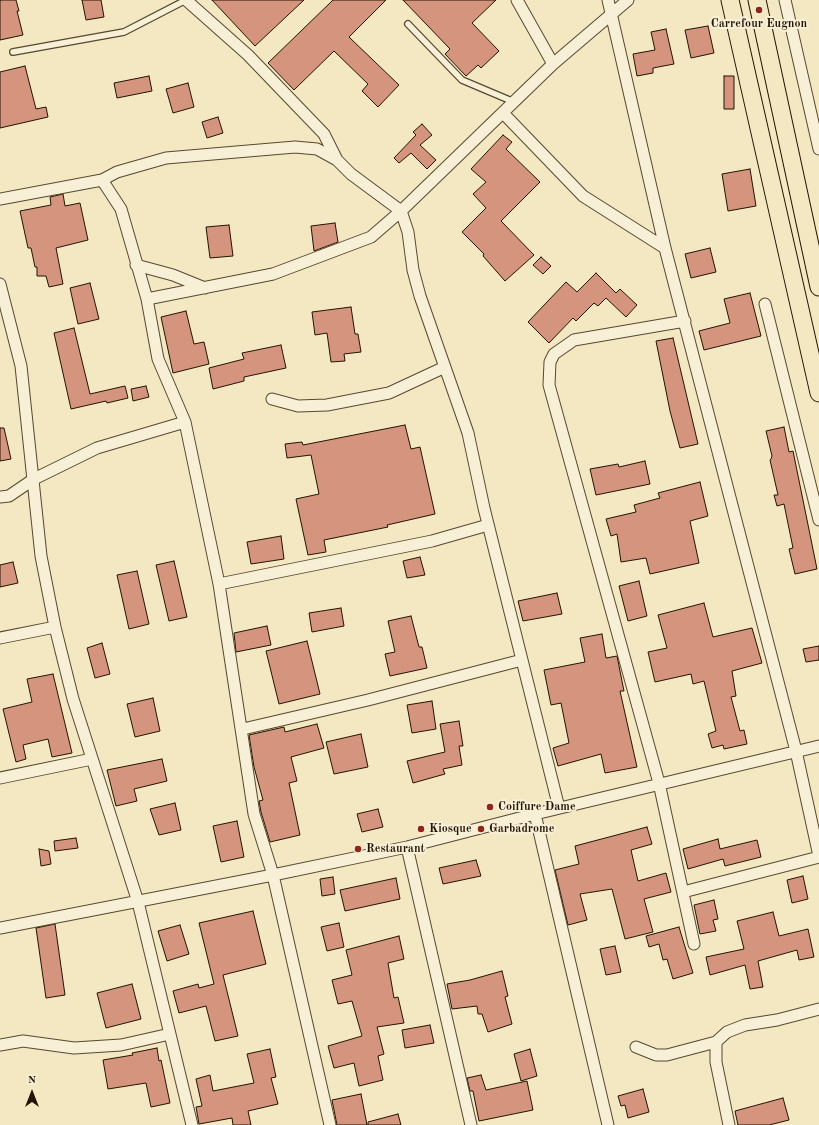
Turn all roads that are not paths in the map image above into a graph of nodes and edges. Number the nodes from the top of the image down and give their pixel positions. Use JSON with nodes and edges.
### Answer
{"nodes":[{"id":1,"x":186,"y":0,"type":"edge"},
{"id":2,"x":517,"y":0,"type":"edge"},
{"id":3,"x":608,"y":0,"type":"edge"},
{"id":4,"x":628,"y":0,"type":"edge"},
{"id":5,"x":730,"y":0,"type":"edge"},
{"id":6,"x":757,"y":0,"type":"edge"},
{"id":7,"x":785,"y":0,"type":"edge"},
{"id":8,"x":611,"y":14,"type":"junction"},
{"id":9,"x":408,"y":24,"type":"dead end"},
{"id":10,"x":13,"y":52,"type":"dead end"},
{"id":11,"x":553,"y":64,"type":"junction"},
{"id":12,"x":514,"y":102,"type":"junction"},
{"id":13,"x":503,"y":113,"type":"junction"},
{"id":14,"x":819,"y":149,"type":"edge"},
{"id":15,"x":337,"y":160,"type":"junction"},
{"id":16,"x":102,"y":180,"type":"junction"},
{"id":17,"x":0,"y":199,"type":"edge"},
{"id":18,"x":401,"y":211,"type":"junction"},
{"id":19,"x":665,"y":248,"type":"junction"},
{"id":20,"x":136,"y":265,"type":"junction"},
{"id":21,"x":0,"y":284,"type":"edge"},
{"id":22,"x":819,"y":286,"type":"edge"},
{"id":23,"x":205,"y":288,"type":"junction"},
{"id":24,"x":147,"y":299,"type":"junction"},
{"id":25,"x":765,"y":304,"type":"dead end"},
{"id":26,"x":685,"y":321,"type":"junction"},
{"id":27,"x":444,"y":367,"type":"junction"},
{"id":28,"x":819,"y":393,"type":"edge"},
{"id":29,"x":272,"y":399,"type":"dead end"},
{"id":30,"x":185,"y":422,"type":"junction"},
{"id":31,"x":34,"y":479,"type":"junction"},
{"id":32,"x":0,"y":497,"type":"edge"},
{"id":33,"x":819,"y":520,"type":"edge"},
{"id":34,"x":488,"y":525,"type":"junction"},
{"id":35,"x":219,"y":584,"type":"junction"},
{"id":36,"x":55,"y":627,"type":"junction"},
{"id":37,"x":0,"y":638,"type":"edge"},
{"id":38,"x":522,"y":660,"type":"junction"},
{"id":39,"x":243,"y":729,"type":"junction"},
{"id":40,"x":819,"y":746,"type":"edge"},
{"id":41,"x":796,"y":751,"type":"junction"},
{"id":42,"x":92,"y":759,"type":"junction"},
{"id":43,"x":0,"y":778,"type":"edge"},
{"id":44,"x":658,"y":784,"type":"junction"},
{"id":45,"x":559,"y":808,"type":"junction"},
{"id":46,"x":534,"y":814,"type":"junction"},
{"id":47,"x":406,"y":847,"type":"junction"},
{"id":48,"x":819,"y":857,"type":"edge"},
{"id":49,"x":273,"y":875,"type":"junction"},
{"id":50,"x":683,"y":892,"type":"junction"},
{"id":51,"x":138,"y":902,"type":"junction"},
{"id":52,"x":0,"y":928,"type":"edge"},
{"id":53,"x":694,"y":944,"type":"dead end"},
{"id":54,"x":819,"y":1009,"type":"edge"},
{"id":55,"x":170,"y":1034,"type":"junction"},
{"id":56,"x":716,"y":1042,"type":"junction"},
{"id":57,"x":0,"y":1045,"type":"edge"},
{"id":58,"x":636,"y":1047,"type":"dead end"},
{"id":59,"x":192,"y":1125,"type":"edge"},
{"id":60,"x":330,"y":1125,"type":"edge"},
{"id":61,"x":471,"y":1125,"type":"edge"},
{"id":62,"x":608,"y":1125,"type":"edge"},
{"id":63,"x":729,"y":1125,"type":"edge"}],
"edges":[{"from":1,"to":10,"type":"lane"},
{"from":1,"to":15,"type":"street"},
{"from":2,"to":11,"type":"street"},
{"from":3,"to":8,"type":"street"},
{"from":4,"to":8,"type":"street"},
{"from":5,"to":28,"type":"main road"},
{"from":6,"to":22,"type":"main road"},
{"from":7,"to":14,"type":"street"},
{"from":8,"to":11,"type":"street"},
{"from":8,"to":19,"type":"street"},
{"from":9,"to":12,"type":"lane"},
{"from":11,"to":12,"type":"street"},
{"from":12,"to":13,"type":"street"},
{"from":13,"to":18,"type":"street"},
{"from":13,"to":19,"type":"street"},
{"from":15,"to":16,"type":"street"},
{"from":15,"to":18,"type":"street"},
{"from":16,"to":17,"type":"street"},
{"from":16,"to":20,"type":"street"},
{"from":18,"to":23,"type":"street"},
{"from":18,"to":27,"type":"street"},
{"from":19,"to":26,"type":"street"},
{"from":20,"to":23,"type":"street"},
{"from":20,"to":24,"type":"street"},
{"from":21,"to":31,"type":"street"},
{"from":23,"to":24,"type":"street"},
{"from":24,"to":30,"type":"street"},
{"from":25,"to":33,"type":"street"},
{"from":26,"to":41,"type":"street"},
{"from":26,"to":44,"type":"street"},
{"from":27,"to":29,"type":"street"},
{"from":27,"to":34,"type":"street"},
{"from":30,"to":31,"type":"street"},
{"from":30,"to":35,"type":"street"},
{"from":31,"to":32,"type":"street"},
{"from":31,"to":36,"type":"street"},
{"from":34,"to":35,"type":"street"},
{"from":34,"to":38,"type":"street"},
{"from":35,"to":39,"type":"street"},
{"from":36,"to":37,"type":"street"},
{"from":36,"to":42,"type":"street"},
{"from":38,"to":39,"type":"street"},
{"from":38,"to":45,"type":"street"},
{"from":39,"to":49,"type":"street"},
{"from":40,"to":41,"type":"street"},
{"from":41,"to":44,"type":"street"},
{"from":41,"to":48,"type":"street"},
{"from":42,"to":43,"type":"street"},
{"from":42,"to":51,"type":"street"},
{"from":44,"to":45,"type":"street"},
{"from":44,"to":50,"type":"street"},
{"from":45,"to":46,"type":"street"},
{"from":46,"to":47,"type":"street"},
{"from":46,"to":62,"type":"street"},
{"from":47,"to":49,"type":"street"},
{"from":47,"to":61,"type":"street"},
{"from":48,"to":50,"type":"street"},
{"from":49,"to":51,"type":"street"},
{"from":49,"to":60,"type":"street"},
{"from":50,"to":53,"type":"street"},
{"from":51,"to":52,"type":"street"},
{"from":51,"to":55,"type":"street"},
{"from":54,"to":56,"type":"street"},
{"from":55,"to":57,"type":"street"},
{"from":55,"to":59,"type":"street"},
{"from":56,"to":58,"type":"street"},
{"from":56,"to":63,"type":"street"}]}
